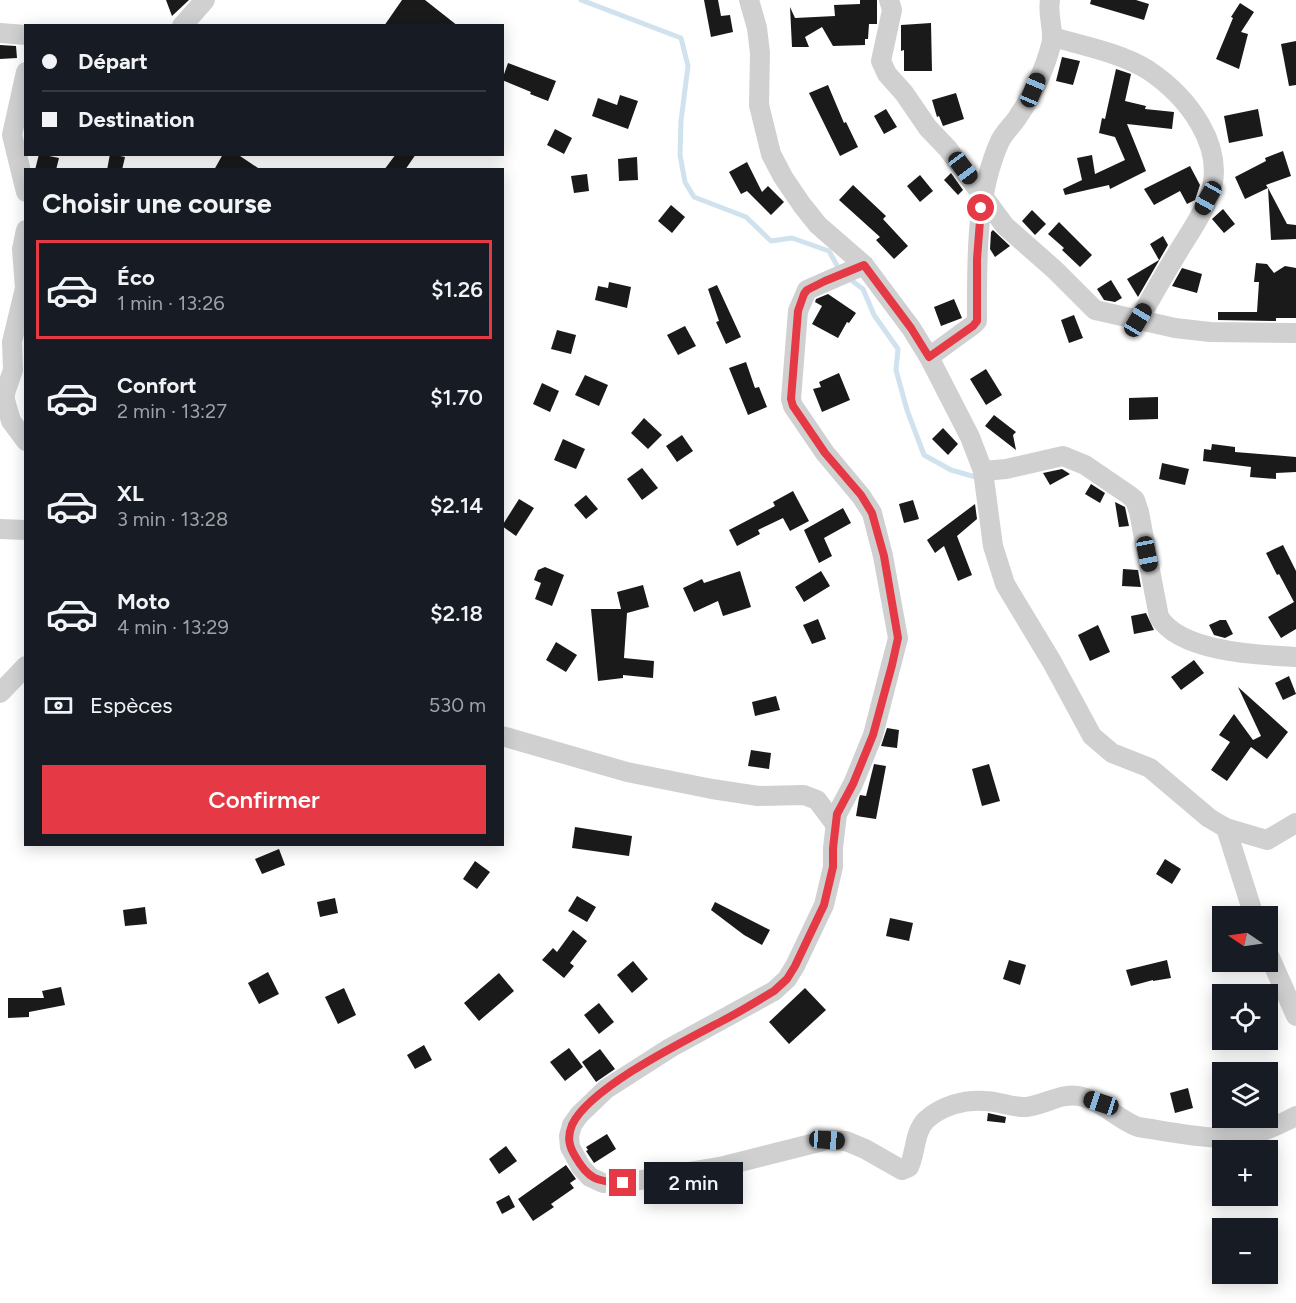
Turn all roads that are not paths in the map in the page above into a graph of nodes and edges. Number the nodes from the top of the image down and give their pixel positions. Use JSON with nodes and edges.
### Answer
{"nodes":[{"id":1,"x":205,"y":0,"type":"edge"},
{"id":2,"x":749,"y":0,"type":"edge"},
{"id":3,"x":889,"y":0,"type":"edge"},
{"id":4,"x":1050,"y":0,"type":"edge"},
{"id":5,"x":184,"y":24,"type":"edge"},
{"id":6,"x":0,"y":33,"type":"edge"},
{"id":7,"x":24,"y":35,"type":"edge"},
{"id":8,"x":1053,"y":37,"type":"junction"},
{"id":9,"x":24,"y":81,"type":"edge"},
{"id":10,"x":24,"y":184,"type":"edge"},
{"id":11,"x":984,"y":196,"type":"junction"},
{"id":12,"x":24,"y":240,"type":"edge"},
{"id":13,"x":864,"y":265,"type":"junction"},
{"id":14,"x":24,"y":275,"type":"edge"},
{"id":15,"x":24,"y":292,"type":"edge"},
{"id":16,"x":1138,"y":320,"type":"junction"},
{"id":17,"x":1296,"y":333,"type":"edge"},
{"id":18,"x":929,"y":357,"type":"junction"},
{"id":19,"x":24,"y":438,"type":"edge"},
{"id":20,"x":983,"y":471,"type":"junction"},
{"id":21,"x":0,"y":529,"type":"edge"},
{"id":22,"x":24,"y":531,"type":"edge"},
{"id":23,"x":1296,"y":657,"type":"edge"},
{"id":24,"x":24,"y":668,"type":"edge"},
{"id":25,"x":0,"y":693,"type":"edge"},
{"id":26,"x":504,"y":737,"type":"edge"},
{"id":27,"x":1296,"y":823,"type":"edge"},
{"id":28,"x":835,"y":824,"type":"junction"},
{"id":29,"x":1226,"y":828,"type":"junction"},
{"id":30,"x":1251,"y":906,"type":"edge"},
{"id":31,"x":1276,"y":972,"type":"edge"},
{"id":32,"x":1296,"y":1016,"type":"edge"},
{"id":33,"x":1296,"y":1116,"type":"edge"}],
"edges":[{"from":1,"to":5,"type":"street"},
{"from":2,"to":13,"type":"street"},
{"from":3,"to":11,"type":"street"},
{"from":4,"to":8,"type":"street"},
{"from":6,"to":7,"type":"street"},
{"from":8,"to":11,"type":"street"},
{"from":8,"to":16,"type":"street"},
{"from":9,"to":10,"type":"street"},
{"from":11,"to":16,"type":"street"},
{"from":11,"to":18,"type":"street"},
{"from":12,"to":14,"type":"street"},
{"from":13,"to":18,"type":"street"},
{"from":13,"to":28,"type":"street"},
{"from":15,"to":19,"type":"street"},
{"from":16,"to":17,"type":"street"},
{"from":18,"to":20,"type":"street"},
{"from":20,"to":23,"type":"street"},
{"from":20,"to":29,"type":"street"},
{"from":21,"to":22,"type":"street"},
{"from":24,"to":25,"type":"street"},
{"from":26,"to":28,"type":"street"},
{"from":27,"to":29,"type":"street"},
{"from":28,"to":33,"type":"street"},
{"from":29,"to":30,"type":"street"},
{"from":31,"to":32,"type":"street"}]}
